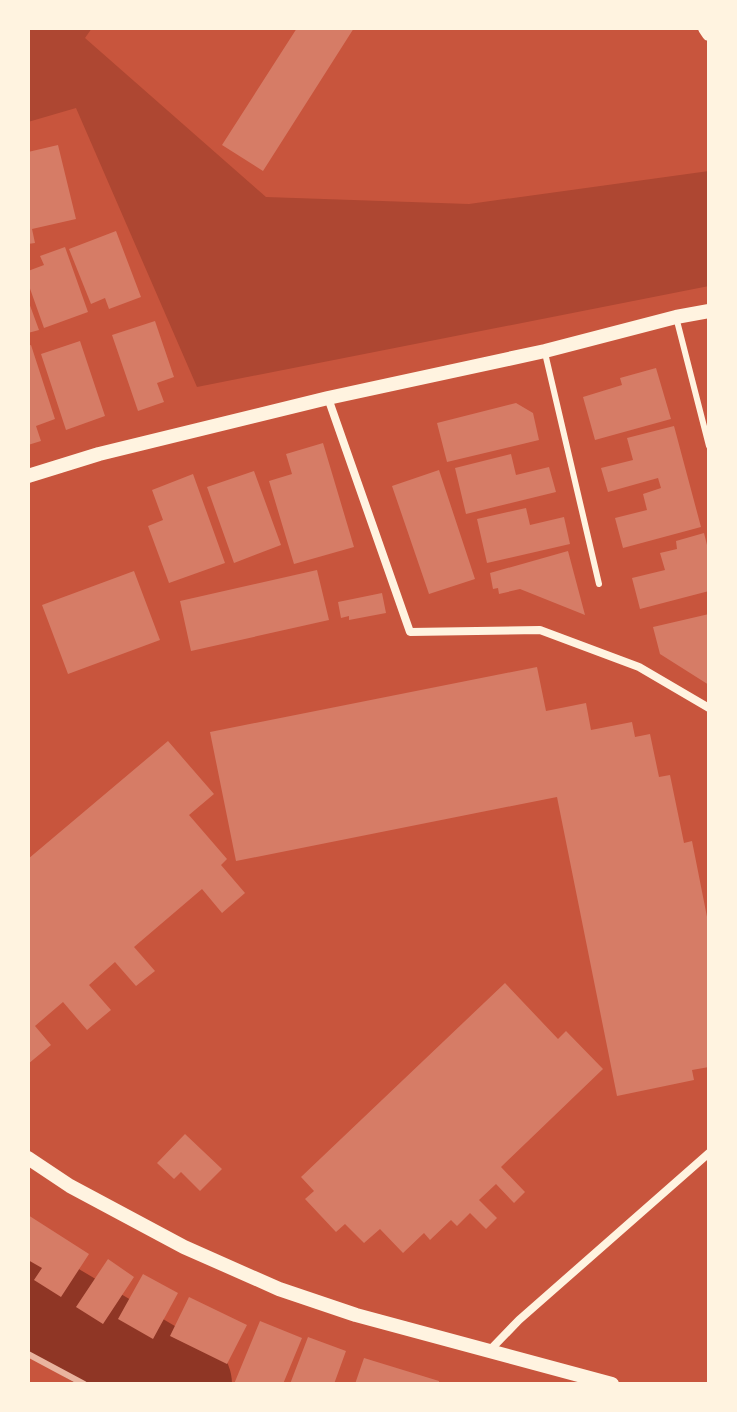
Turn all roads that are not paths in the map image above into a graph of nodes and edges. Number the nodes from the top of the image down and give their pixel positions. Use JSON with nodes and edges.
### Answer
{"nodes":[{"id":1,"x":705,"y":28,"type":"edge"},
{"id":2,"x":709,"y":34,"type":"edge"},
{"id":3,"x":709,"y":311,"type":"edge"},
{"id":4,"x":676,"y":317,"type":"junction"},
{"id":5,"x":545,"y":351,"type":"junction"},
{"id":6,"x":328,"y":398,"type":"junction"},
{"id":7,"x":709,"y":446,"type":"edge"},
{"id":8,"x":28,"y":476,"type":"edge"},
{"id":9,"x":599,"y":584,"type":"dead end"},
{"id":10,"x":709,"y":708,"type":"edge"},
{"id":11,"x":709,"y":1153,"type":"edge"},
{"id":12,"x":28,"y":1158,"type":"edge"},
{"id":13,"x":490,"y":1350,"type":"junction"},
{"id":14,"x":612,"y":1384,"type":"edge"}],
"edges":[{"from":1,"to":2,"type":"street"},
{"from":3,"to":4,"type":"street"},
{"from":4,"to":5,"type":"street"},
{"from":4,"to":7,"type":"lane"},
{"from":5,"to":6,"type":"street"},
{"from":5,"to":9,"type":"lane"},
{"from":6,"to":8,"type":"street"},
{"from":6,"to":10,"type":"street"},
{"from":11,"to":13,"type":"street"},
{"from":12,"to":13,"type":"street"},
{"from":13,"to":14,"type":"street"}]}
